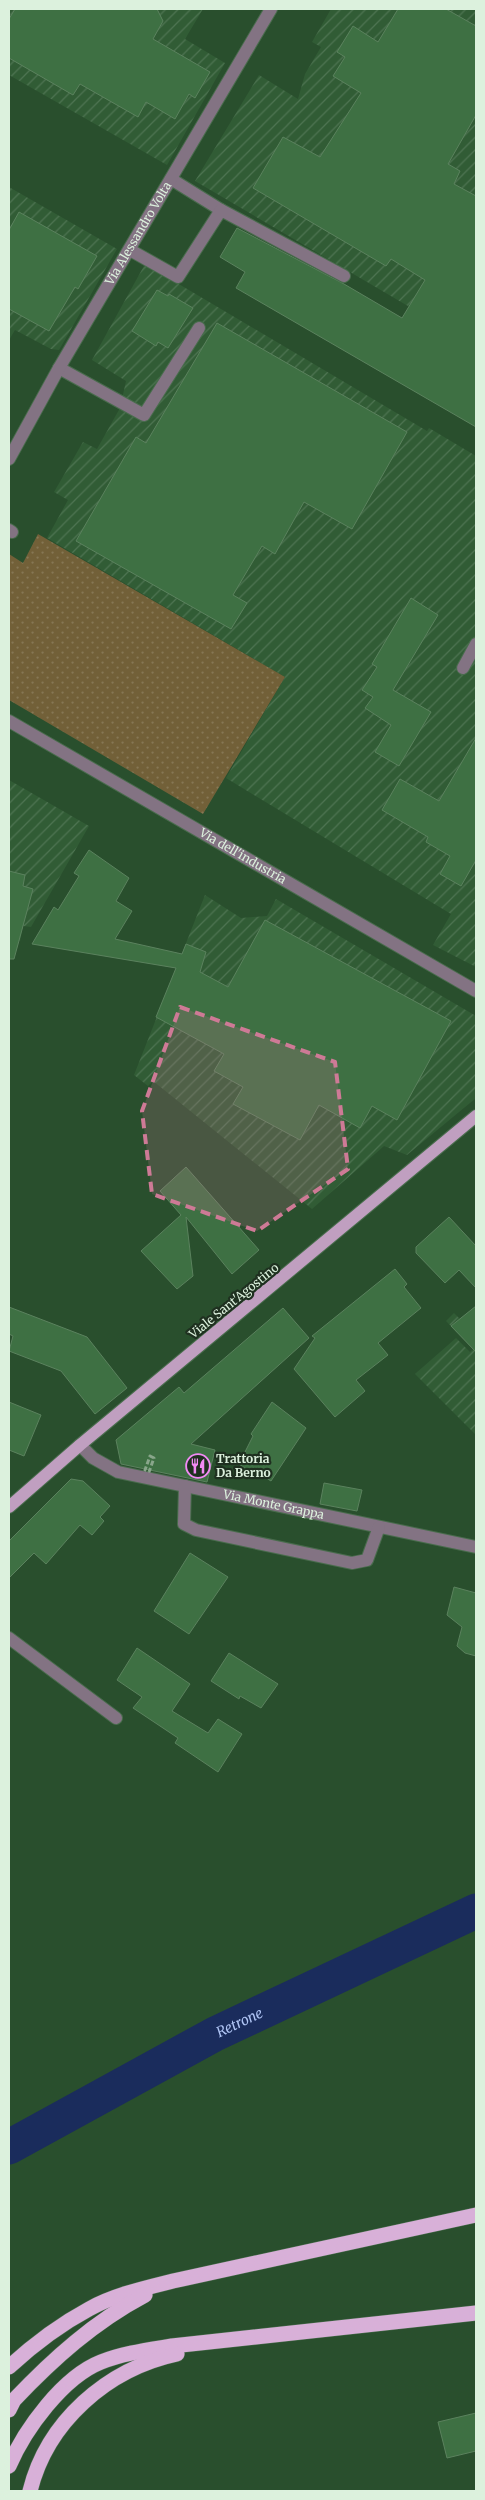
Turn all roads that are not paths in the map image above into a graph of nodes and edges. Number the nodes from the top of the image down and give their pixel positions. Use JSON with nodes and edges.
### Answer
{"nodes":[{"id":1,"x":271,"y":9,"type":"edge"},
{"id":2,"x":171,"y":179,"type":"junction"},
{"id":3,"x":221,"y":210,"type":"junction"},
{"id":4,"x":130,"y":250,"type":"junction"},
{"id":5,"x":344,"y":276,"type":"dead end"},
{"id":6,"x":199,"y":328,"type":"dead end"},
{"id":7,"x":59,"y":368,"type":"junction"},
{"id":8,"x":9,"y":459,"type":"edge"},
{"id":9,"x":476,"y":644,"type":"edge"},
{"id":10,"x":463,"y":668,"type":"dead end"},
{"id":11,"x":9,"y":721,"type":"edge"},
{"id":12,"x":476,"y":991,"type":"edge"},
{"id":13,"x":476,"y":1116,"type":"edge"},
{"id":14,"x":80,"y":1445,"type":"junction"},
{"id":15,"x":185,"y":1486,"type":"junction"},
{"id":16,"x":9,"y":1507,"type":"edge"},
{"id":17,"x":379,"y":1527,"type":"junction"},
{"id":18,"x":476,"y":1547,"type":"edge"},
{"id":19,"x":9,"y":1638,"type":"edge"},
{"id":20,"x":116,"y":1718,"type":"dead end"},
{"id":21,"x":476,"y":2215,"type":"edge"},
{"id":22,"x":172,"y":2281,"type":"junction"},
{"id":23,"x":476,"y":2313,"type":"edge"},
{"id":24,"x":242,"y":2339,"type":"junction"},
{"id":25,"x":9,"y":2367,"type":"edge"},
{"id":26,"x":9,"y":2410,"type":"edge"},
{"id":27,"x":9,"y":2466,"type":"edge"},
{"id":28,"x":30,"y":2491,"type":"edge"}],
"edges":[{"from":1,"to":2,"type":"street","name":"Via Alessandro Volta"},
{"from":2,"to":3,"type":"street"},
{"from":2,"to":4,"type":"street","name":"Via Alessandro Volta"},
{"from":3,"to":4,"type":"street"},
{"from":3,"to":5,"type":"street"},
{"from":4,"to":7,"type":"street","name":"Via Alessandro Volta"},
{"from":6,"to":7,"type":"street"},
{"from":7,"to":8,"type":"street","name":"Via Alessandro Volta"},
{"from":9,"to":10,"type":"street"},
{"from":11,"to":12,"type":"street","name":"Via dell'industria"},
{"from":13,"to":14,"type":"main road","name":"Viale Sant'Agostino"},
{"from":14,"to":15,"type":"street","name":"Via Monte Grappa"},
{"from":14,"to":16,"type":"main road","name":"Viale Sant'Agostino"},
{"from":15,"to":17,"type":"street","name":"Via Monte Grappa"},
{"from":15,"to":17,"type":"street"},
{"from":17,"to":18,"type":"street","name":"Via Monte Grappa"},
{"from":19,"to":20,"type":"street"},
{"from":21,"to":22,"type":"highway"},
{"from":22,"to":25,"type":"highway"},
{"from":22,"to":26,"type":"highway"},
{"from":23,"to":24,"type":"highway"},
{"from":24,"to":27,"type":"highway"},
{"from":24,"to":28,"type":"highway"}]}
